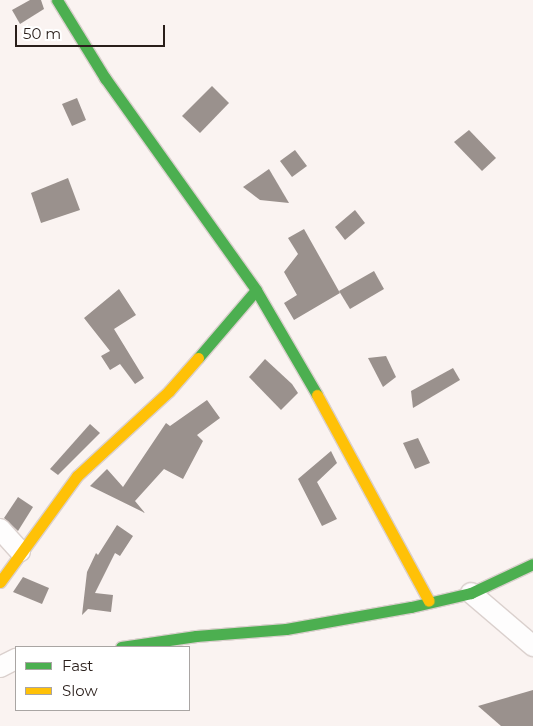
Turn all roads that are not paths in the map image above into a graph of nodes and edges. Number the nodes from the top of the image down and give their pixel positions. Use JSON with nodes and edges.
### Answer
{"nodes":[{"id":1,"x":57,"y":0,"type":"edge"},
{"id":2,"x":256,"y":290,"type":"junction"},
{"id":3,"x":0,"y":528,"type":"edge"},
{"id":4,"x":20,"y":551,"type":"junction"},
{"id":5,"x":533,"y":564,"type":"edge"},
{"id":6,"x":0,"y":582,"type":"edge"},
{"id":7,"x":471,"y":593,"type":"junction"},
{"id":8,"x":429,"y":602,"type":"junction"},
{"id":9,"x":128,"y":646,"type":"edge"},
{"id":10,"x":533,"y":646,"type":"edge"},
{"id":11,"x":15,"y":660,"type":"edge"},
{"id":12,"x":0,"y":667,"type":"edge"}],
"edges":[{"from":1,"to":2,"type":"street"},
{"from":2,"to":4,"type":"street"},
{"from":2,"to":8,"type":"street"},
{"from":3,"to":4,"type":"street"},
{"from":4,"to":6,"type":"street"},
{"from":5,"to":7,"type":"street"},
{"from":7,"to":8,"type":"street"},
{"from":7,"to":10,"type":"street"},
{"from":8,"to":9,"type":"street"},
{"from":11,"to":12,"type":"street"}]}
